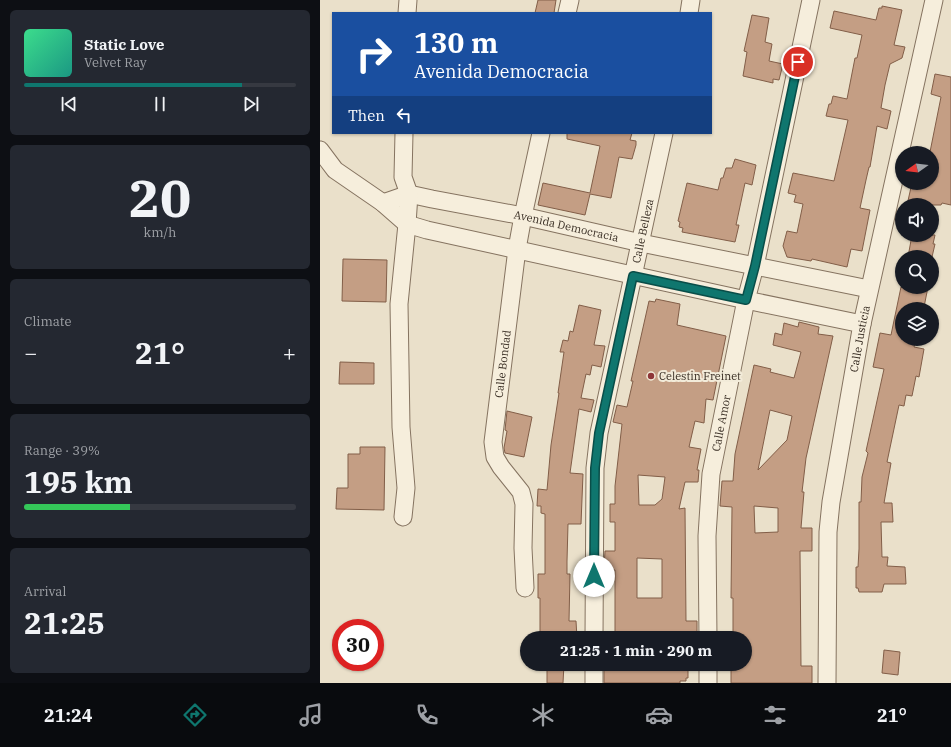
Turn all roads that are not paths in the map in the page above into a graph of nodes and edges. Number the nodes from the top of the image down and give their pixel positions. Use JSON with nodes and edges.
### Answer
{"nodes":[{"id":1,"x":408,"y":0,"type":"edge"},
{"id":2,"x":570,"y":0,"type":"edge"},
{"id":3,"x":691,"y":0,"type":"edge"},
{"id":4,"x":811,"y":0,"type":"edge"},
{"id":5,"x":931,"y":1,"type":"edge"},
{"id":6,"x":408,"y":12,"type":"edge"},
{"id":7,"x":567,"y":12,"type":"edge"},
{"id":8,"x":689,"y":12,"type":"edge"},
{"id":9,"x":404,"y":134,"type":"edge"},
{"id":10,"x":541,"y":134,"type":"edge"},
{"id":11,"x":664,"y":134,"type":"edge"},
{"id":12,"x":320,"y":150,"type":"edge"},
{"id":13,"x":409,"y":194,"type":"junction"},
{"id":14,"x":382,"y":203,"type":"junction"},
{"id":15,"x":523,"y":216,"type":"junction"},
{"id":16,"x":408,"y":224,"type":"junction"},
{"id":17,"x":641,"y":243,"type":"junction"},
{"id":18,"x":517,"y":249,"type":"junction"},
{"id":19,"x":755,"y":266,"type":"junction"},
{"id":20,"x":633,"y":276,"type":"junction"},
{"id":21,"x":869,"y":289,"type":"junction"},
{"id":22,"x":746,"y":300,"type":"junction"},
{"id":23,"x":862,"y":324,"type":"junction"},
{"id":24,"x":403,"y":517,"type":"dead end"},
{"id":25,"x":525,"y":588,"type":"dead end"},
{"id":26,"x":594,"y":631,"type":"edge"},
{"id":27,"x":708,"y":631,"type":"edge"},
{"id":28,"x":594,"y":671,"type":"edge"},
{"id":29,"x":708,"y":671,"type":"edge"},
{"id":30,"x":594,"y":683,"type":"edge"},
{"id":31,"x":708,"y":683,"type":"edge"},
{"id":32,"x":827,"y":683,"type":"edge"}],
"edges":[{"from":1,"to":6,"type":"street"},
{"from":2,"to":7,"type":"street"},
{"from":3,"to":8,"type":"street"},
{"from":4,"to":19,"type":"street","name":"Calle Amor"},
{"from":5,"to":21,"type":"street","name":"Calle Justicia"},
{"from":9,"to":13,"type":"street"},
{"from":10,"to":15,"type":"street","name":"Calle Bondad"},
{"from":11,"to":17,"type":"street","name":"Calle Belleza"},
{"from":12,"to":14,"type":"street"},
{"from":13,"to":14,"type":"street"},
{"from":13,"to":15,"type":"street","name":"Avenida Democracia"},
{"from":13,"to":16,"type":"street"},
{"from":14,"to":16,"type":"street"},
{"from":15,"to":17,"type":"street","name":"Avenida Democracia"},
{"from":15,"to":18,"type":"street","name":"Calle Bondad"},
{"from":16,"to":18,"type":"street"},
{"from":16,"to":24,"type":"street"},
{"from":17,"to":19,"type":"street","name":"Avenida Democracia"},
{"from":17,"to":20,"type":"street","name":"Calle Belleza"},
{"from":18,"to":20,"type":"street"},
{"from":18,"to":25,"type":"street","name":"Calle Bondad"},
{"from":19,"to":21,"type":"street","name":"Avenida Democracia"},
{"from":19,"to":22,"type":"street","name":"Calle Amor"},
{"from":20,"to":22,"type":"street"},
{"from":20,"to":26,"type":"street","name":"Calle Belleza"},
{"from":21,"to":23,"type":"street","name":"Calle Justicia"},
{"from":22,"to":23,"type":"street"},
{"from":22,"to":27,"type":"street","name":"Calle Amor"},
{"from":23,"to":32,"type":"street","name":"Calle Justicia"},
{"from":28,"to":30,"type":"street"},
{"from":29,"to":31,"type":"street"}]}
